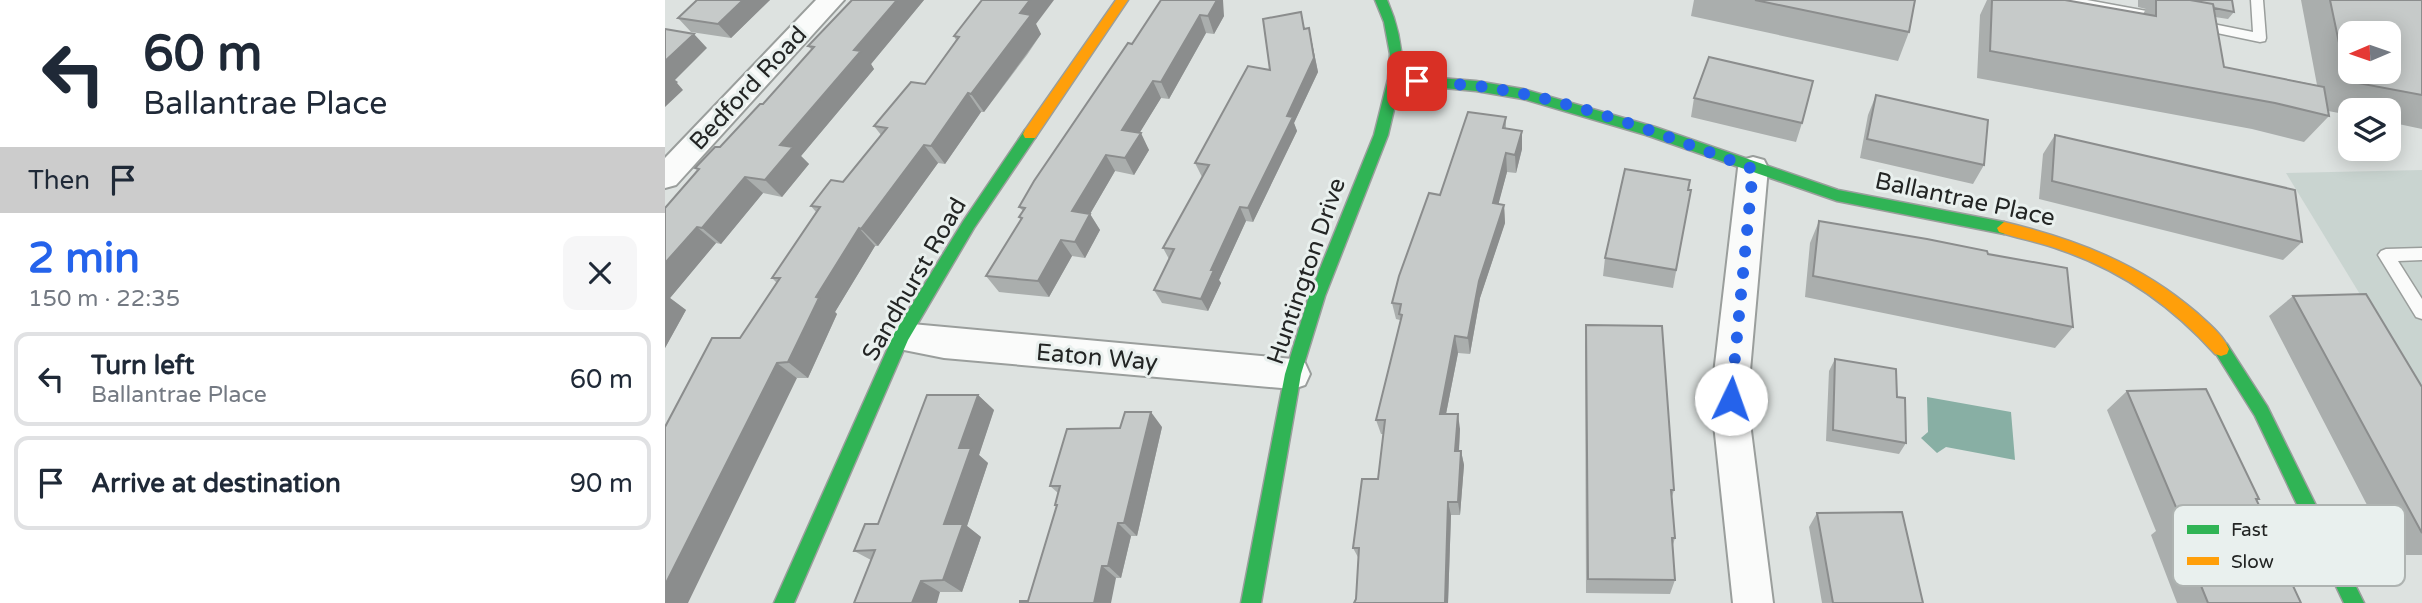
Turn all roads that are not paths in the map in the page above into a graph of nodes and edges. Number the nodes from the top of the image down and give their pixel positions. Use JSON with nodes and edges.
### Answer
{"nodes":[{"id":1,"x":831,"y":0,"type":"edge"},
{"id":2,"x":1122,"y":0,"type":"edge"},
{"id":3,"x":1381,"y":0,"type":"edge"},
{"id":4,"x":2065,"y":0,"type":"edge"},
{"id":5,"x":2257,"y":0,"type":"edge"},
{"id":6,"x":1395,"y":79,"type":"junction"},
{"id":7,"x":1753,"y":169,"type":"junction"},
{"id":8,"x":665,"y":177,"type":"edge"},
{"id":9,"x":2422,"y":254,"type":"edge"},
{"id":10,"x":2422,"y":312,"type":"edge"},
{"id":11,"x":901,"y":337,"type":"junction"},
{"id":12,"x":1293,"y":374,"type":"junction"},
{"id":13,"x":2307,"y":505,"type":"edge"},
{"id":14,"x":2346,"y":586,"type":"edge"},
{"id":15,"x":784,"y":603,"type":"edge"},
{"id":16,"x":1251,"y":603,"type":"edge"},
{"id":17,"x":1753,"y":603,"type":"edge"},
{"id":18,"x":2354,"y":603,"type":"edge"}],
"edges":[{"from":1,"to":8,"type":"street","name":"Bedford Road"},
{"from":2,"to":11,"type":"street","name":"Sandhurst Road"},
{"from":3,"to":6,"type":"street","name":"Huntington Drive"},
{"from":4,"to":5,"type":"lane"},
{"from":6,"to":7,"type":"street","name":"Ballantrae Place"},
{"from":6,"to":12,"type":"street","name":"Huntington Drive"},
{"from":7,"to":13,"type":"street","name":"Ballantrae Place"},
{"from":7,"to":17,"type":"street"},
{"from":9,"to":10,"type":"lane"},
{"from":11,"to":12,"type":"street","name":"Eaton Way"},
{"from":11,"to":15,"type":"street","name":"Sandhurst Road"},
{"from":12,"to":16,"type":"street","name":"Huntington Drive"},
{"from":14,"to":18,"type":"street","name":"Ballantrae Place"}]}
